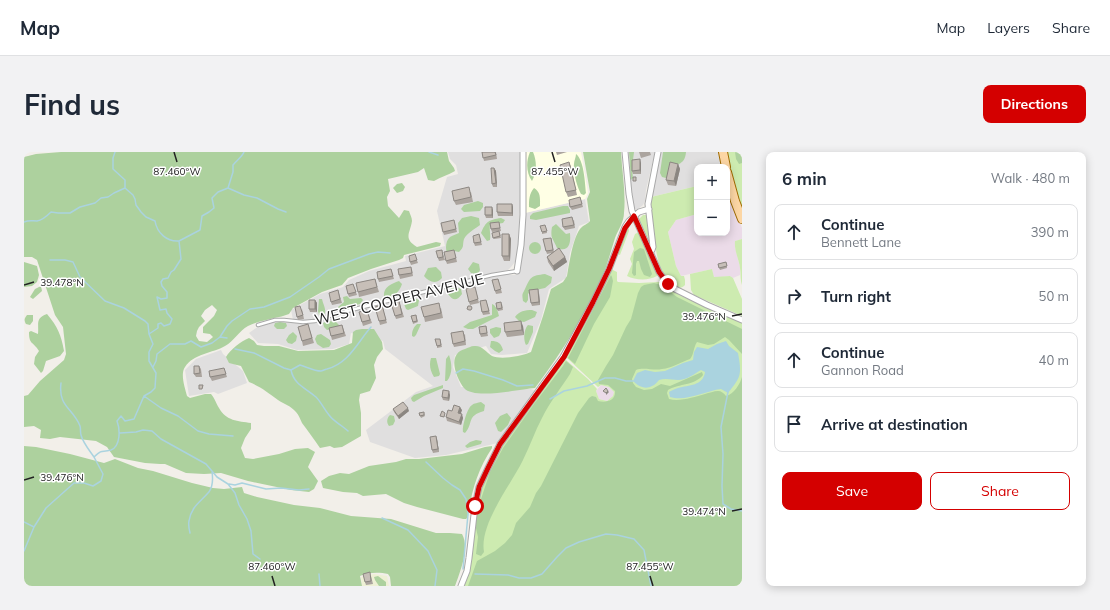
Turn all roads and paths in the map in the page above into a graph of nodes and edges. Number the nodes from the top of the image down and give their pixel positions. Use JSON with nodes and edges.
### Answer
{"nodes":[{"id":1,"x":523,"y":152,"type":"edge"},
{"id":2,"x":625,"y":152,"type":"edge"},
{"id":3,"x":658,"y":152,"type":"edge"},
{"id":4,"x":723,"y":152,"type":"edge"},
{"id":5,"x":725,"y":164,"type":"edge"},
{"id":6,"x":730,"y":182,"type":"edge"},
{"id":7,"x":649,"y":209,"type":"junction"},
{"id":8,"x":634,"y":216,"type":"junction"},
{"id":9,"x":742,"y":219,"type":"edge"},
{"id":10,"x":650,"y":251,"type":"junction"},
{"id":11,"x":517,"y":271,"type":"joint"},
{"id":12,"x":742,"y":320,"type":"edge"},
{"id":13,"x":258,"y":325,"type":"dead end"},
{"id":14,"x":461,"y":586,"type":"edge"}],
"edges":[{"from":1,"to":11,"type":"street"},
{"from":2,"to":8,"type":"street"},
{"from":3,"to":7,"type":"street"},
{"from":4,"to":5,"type":"main road"},
{"from":6,"to":9,"type":"main road"},
{"from":7,"to":8,"type":"street"},
{"from":7,"to":10,"type":"street"},
{"from":8,"to":10,"type":"street"},
{"from":8,"to":14,"type":"street"},
{"from":10,"to":12,"type":"street"},
{"from":11,"to":13,"type":"lane","name":"WEST COOPER AVENUE"}]}
